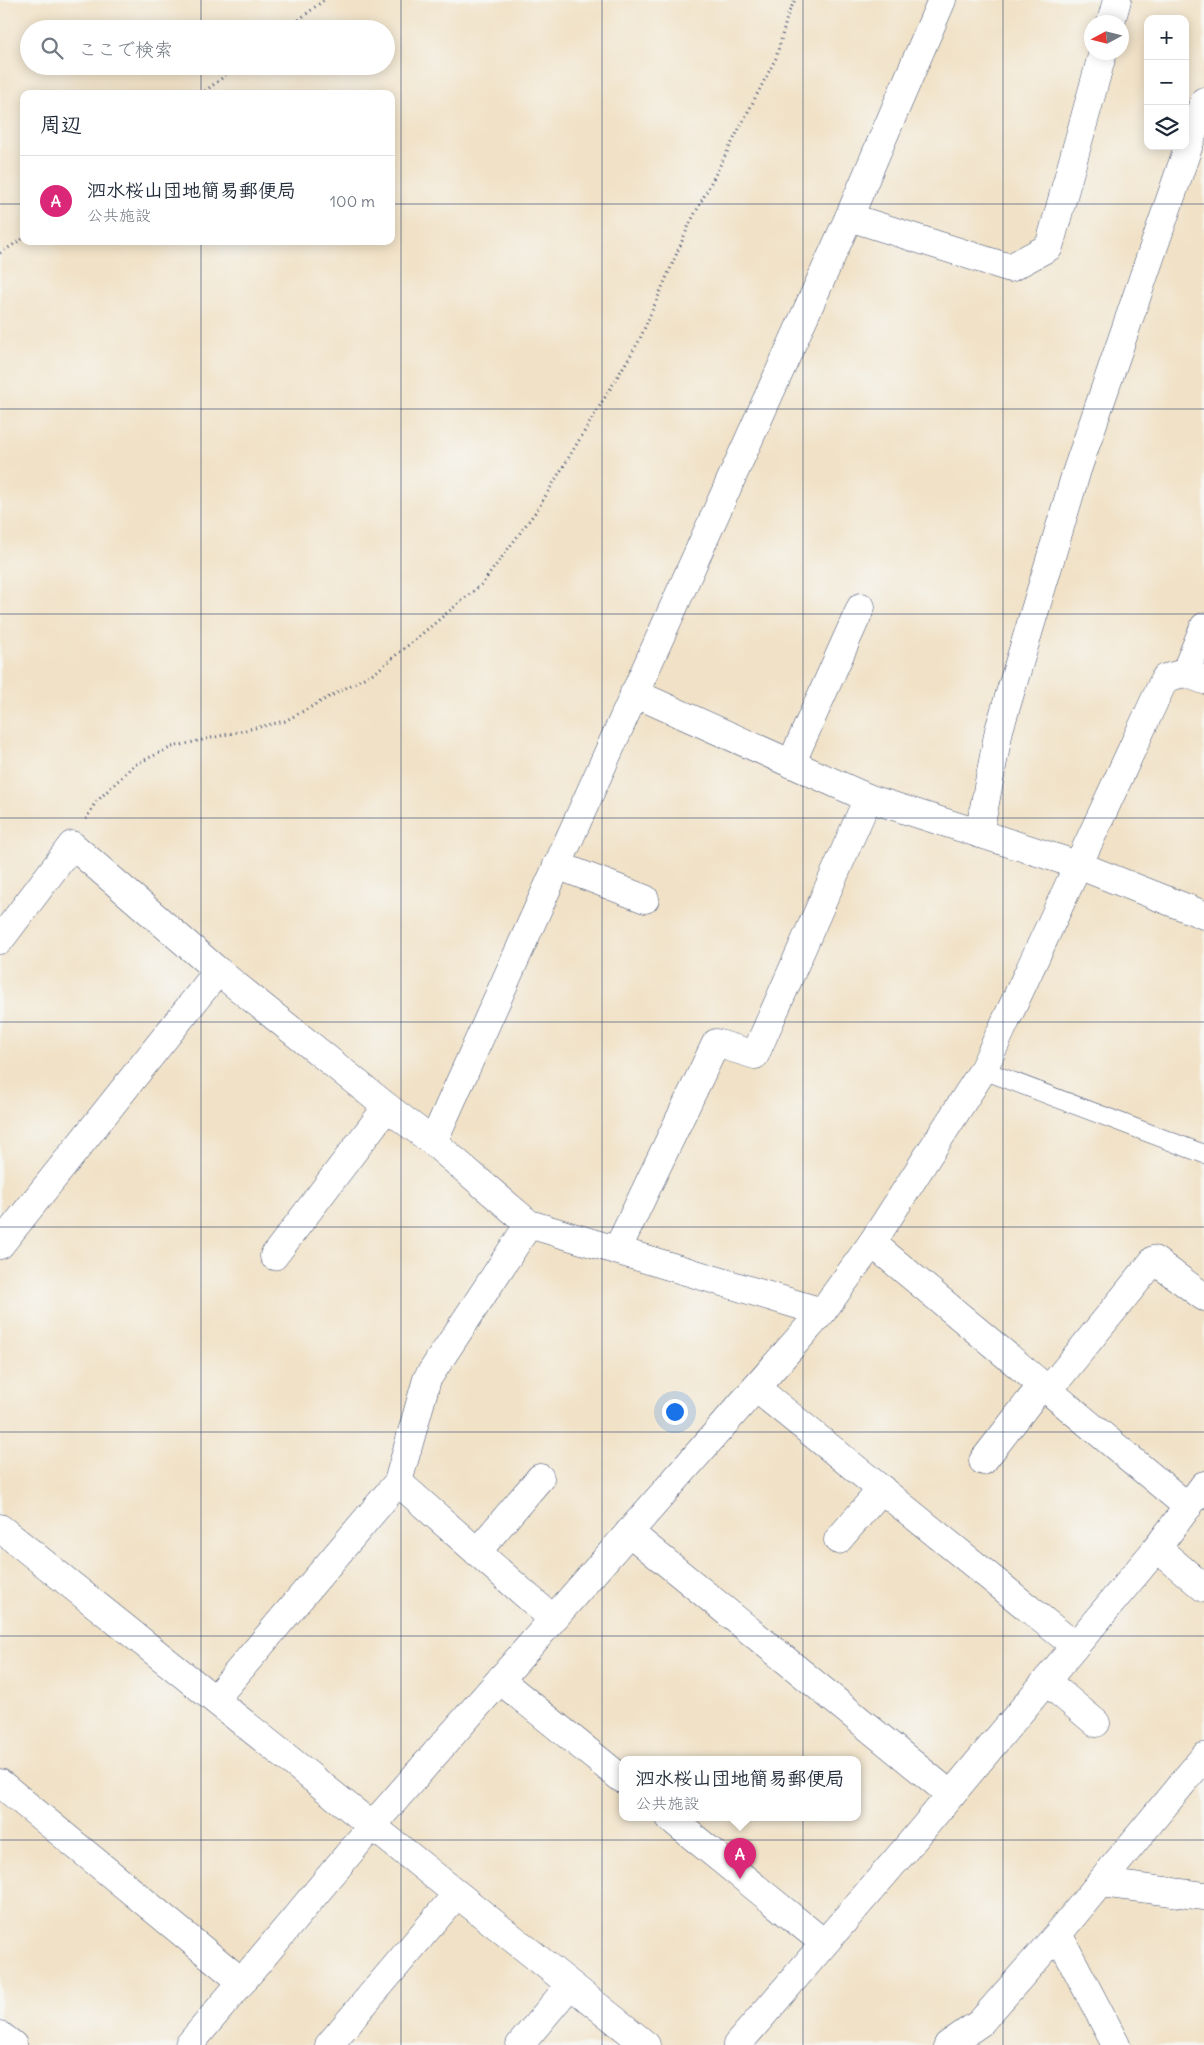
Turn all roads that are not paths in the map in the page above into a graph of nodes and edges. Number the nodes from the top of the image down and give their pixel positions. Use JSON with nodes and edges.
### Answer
{"nodes":[{"id":1,"x":942,"y":0,"type":"edge"},
{"id":2,"x":1117,"y":0,"type":"edge"},
{"id":3,"x":1113,"y":15,"type":"edge"},
{"id":4,"x":1101,"y":60,"type":"edge"},
{"id":5,"x":1204,"y":101,"type":"edge"},
{"id":6,"x":849,"y":217,"type":"junction"},
{"id":7,"x":861,"y":607,"type":"dead end"},
{"id":8,"x":1204,"y":627,"type":"edge"},
{"id":9,"x":1194,"y":676,"type":"edge"},
{"id":10,"x":634,"y":694,"type":"junction"},
{"id":11,"x":791,"y":764,"type":"junction"},
{"id":12,"x":868,"y":798,"type":"junction"},
{"id":13,"x":980,"y":834,"type":"junction"},
{"id":14,"x":1078,"y":864,"type":"junction"},
{"id":15,"x":557,"y":865,"type":"junction"},
{"id":16,"x":645,"y":899,"type":"dead end"},
{"id":17,"x":1204,"y":915,"type":"edge"},
{"id":18,"x":0,"y":940,"type":"edge"},
{"id":19,"x":218,"y":971,"type":"junction"},
{"id":20,"x":983,"y":1070,"type":"junction"},
{"id":21,"x":387,"y":1107,"type":"junction"},
{"id":22,"x":433,"y":1142,"type":"junction"},
{"id":23,"x":1204,"y":1154,"type":"edge"},
{"id":24,"x":529,"y":1224,"type":"junction"},
{"id":25,"x":872,"y":1243,"type":"junction"},
{"id":26,"x":0,"y":1245,"type":"edge"},
{"id":27,"x":617,"y":1250,"type":"junction"},
{"id":28,"x":274,"y":1256,"type":"dead end"},
{"id":29,"x":1204,"y":1297,"type":"edge"},
{"id":30,"x":822,"y":1312,"type":"junction"},
{"id":31,"x":756,"y":1388,"type":"junction"},
{"id":32,"x":1045,"y":1388,"type":"junction"},
{"id":33,"x":984,"y":1461,"type":"dead end"},
{"id":34,"x":540,"y":1478,"type":"dead end"},
{"id":35,"x":398,"y":1482,"type":"junction"},
{"id":36,"x":1204,"y":1485,"type":"edge"},
{"id":37,"x":882,"y":1489,"type":"junction"},
{"id":38,"x":1188,"y":1507,"type":"junction"},
{"id":39,"x":0,"y":1528,"type":"edge"},
{"id":40,"x":629,"y":1532,"type":"junction"},
{"id":41,"x":838,"y":1540,"type":"dead end"},
{"id":42,"x":1157,"y":1548,"type":"junction"},
{"id":43,"x":477,"y":1552,"type":"junction"},
{"id":44,"x":1204,"y":1588,"type":"edge"},
{"id":45,"x":553,"y":1619,"type":"junction"},
{"id":46,"x":1075,"y":1646,"type":"junction"},
{"id":47,"x":500,"y":1680,"type":"junction"},
{"id":48,"x":1046,"y":1681,"type":"junction"},
{"id":49,"x":215,"y":1699,"type":"junction"},
{"id":50,"x":1096,"y":1724,"type":"dead end"},
{"id":51,"x":1204,"y":1756,"type":"edge"},
{"id":52,"x":619,"y":1777,"type":"edge"},
{"id":53,"x":0,"y":1783,"type":"edge"},
{"id":54,"x":951,"y":1795,"type":"junction"},
{"id":55,"x":674,"y":1821,"type":"edge"},
{"id":56,"x":371,"y":1827,"type":"junction"},
{"id":57,"x":1101,"y":1883,"type":"junction"},
{"id":58,"x":456,"y":1895,"type":"junction"},
{"id":59,"x":1204,"y":1896,"type":"edge"},
{"id":60,"x":1058,"y":1934,"type":"junction"},
{"id":61,"x":824,"y":1944,"type":"junction"},
{"id":62,"x":242,"y":1982,"type":"junction"},
{"id":63,"x":570,"y":1985,"type":"junction"},
{"id":64,"x":0,"y":2035,"type":"edge"},
{"id":65,"x":13,"y":2045,"type":"edge"},
{"id":66,"x":190,"y":2045,"type":"edge"},
{"id":67,"x":329,"y":2045,"type":"edge"},
{"id":68,"x":520,"y":2045,"type":"edge"},
{"id":69,"x":646,"y":2045,"type":"edge"},
{"id":70,"x":737,"y":2045,"type":"edge"},
{"id":71,"x":948,"y":2045,"type":"edge"},
{"id":72,"x":1116,"y":2045,"type":"edge"}],
"edges":[{"from":1,"to":6,"type":"street"},
{"from":2,"to":3,"type":"street"},
{"from":4,"to":6,"type":"street"},
{"from":5,"to":13,"type":"street"},
{"from":6,"to":10,"type":"street"},
{"from":7,"to":11,"type":"street"},
{"from":8,"to":9,"type":"street"},
{"from":9,"to":14,"type":"street"},
{"from":10,"to":11,"type":"street"},
{"from":10,"to":15,"type":"street"},
{"from":11,"to":12,"type":"street"},
{"from":12,"to":13,"type":"street"},
{"from":12,"to":27,"type":"street"},
{"from":13,"to":14,"type":"street"},
{"from":14,"to":17,"type":"street"},
{"from":14,"to":20,"type":"street"},
{"from":15,"to":16,"type":"street"},
{"from":15,"to":22,"type":"street"},
{"from":18,"to":19,"type":"street"},
{"from":19,"to":21,"type":"street"},
{"from":19,"to":26,"type":"street"},
{"from":20,"to":23,"type":"lane"},
{"from":20,"to":25,"type":"street"},
{"from":21,"to":22,"type":"street"},
{"from":21,"to":28,"type":"street"},
{"from":22,"to":24,"type":"street"},
{"from":24,"to":27,"type":"street"},
{"from":24,"to":35,"type":"street"},
{"from":25,"to":30,"type":"street"},
{"from":25,"to":32,"type":"street"},
{"from":27,"to":30,"type":"street"},
{"from":29,"to":32,"type":"street"},
{"from":30,"to":31,"type":"street"},
{"from":31,"to":37,"type":"street"},
{"from":31,"to":40,"type":"street"},
{"from":32,"to":33,"type":"street"},
{"from":32,"to":38,"type":"street"},
{"from":34,"to":43,"type":"street"},
{"from":35,"to":43,"type":"street"},
{"from":35,"to":49,"type":"street"},
{"from":36,"to":38,"type":"street"},
{"from":37,"to":41,"type":"street"},
{"from":37,"to":46,"type":"street"},
{"from":38,"to":42,"type":"street"},
{"from":39,"to":49,"type":"street"},
{"from":40,"to":45,"type":"street"},
{"from":40,"to":54,"type":"street"},
{"from":42,"to":44,"type":"street"},
{"from":42,"to":46,"type":"street"},
{"from":43,"to":45,"type":"street"},
{"from":45,"to":47,"type":"street"},
{"from":46,"to":48,"type":"street"},
{"from":47,"to":52,"type":"street"},
{"from":47,"to":56,"type":"street"},
{"from":48,"to":50,"type":"street"},
{"from":48,"to":54,"type":"street"},
{"from":49,"to":56,"type":"street"},
{"from":51,"to":57,"type":"street"},
{"from":53,"to":62,"type":"street"},
{"from":54,"to":61,"type":"street"},
{"from":55,"to":61,"type":"street"},
{"from":56,"to":58,"type":"street"},
{"from":56,"to":62,"type":"street"},
{"from":57,"to":59,"type":"street"},
{"from":57,"to":60,"type":"street"},
{"from":58,"to":63,"type":"street"},
{"from":58,"to":67,"type":"street"},
{"from":60,"to":71,"type":"street"},
{"from":60,"to":72,"type":"street"},
{"from":61,"to":70,"type":"street"},
{"from":62,"to":66,"type":"street"},
{"from":63,"to":68,"type":"street"},
{"from":63,"to":69,"type":"street"},
{"from":64,"to":65,"type":"street"}]}
